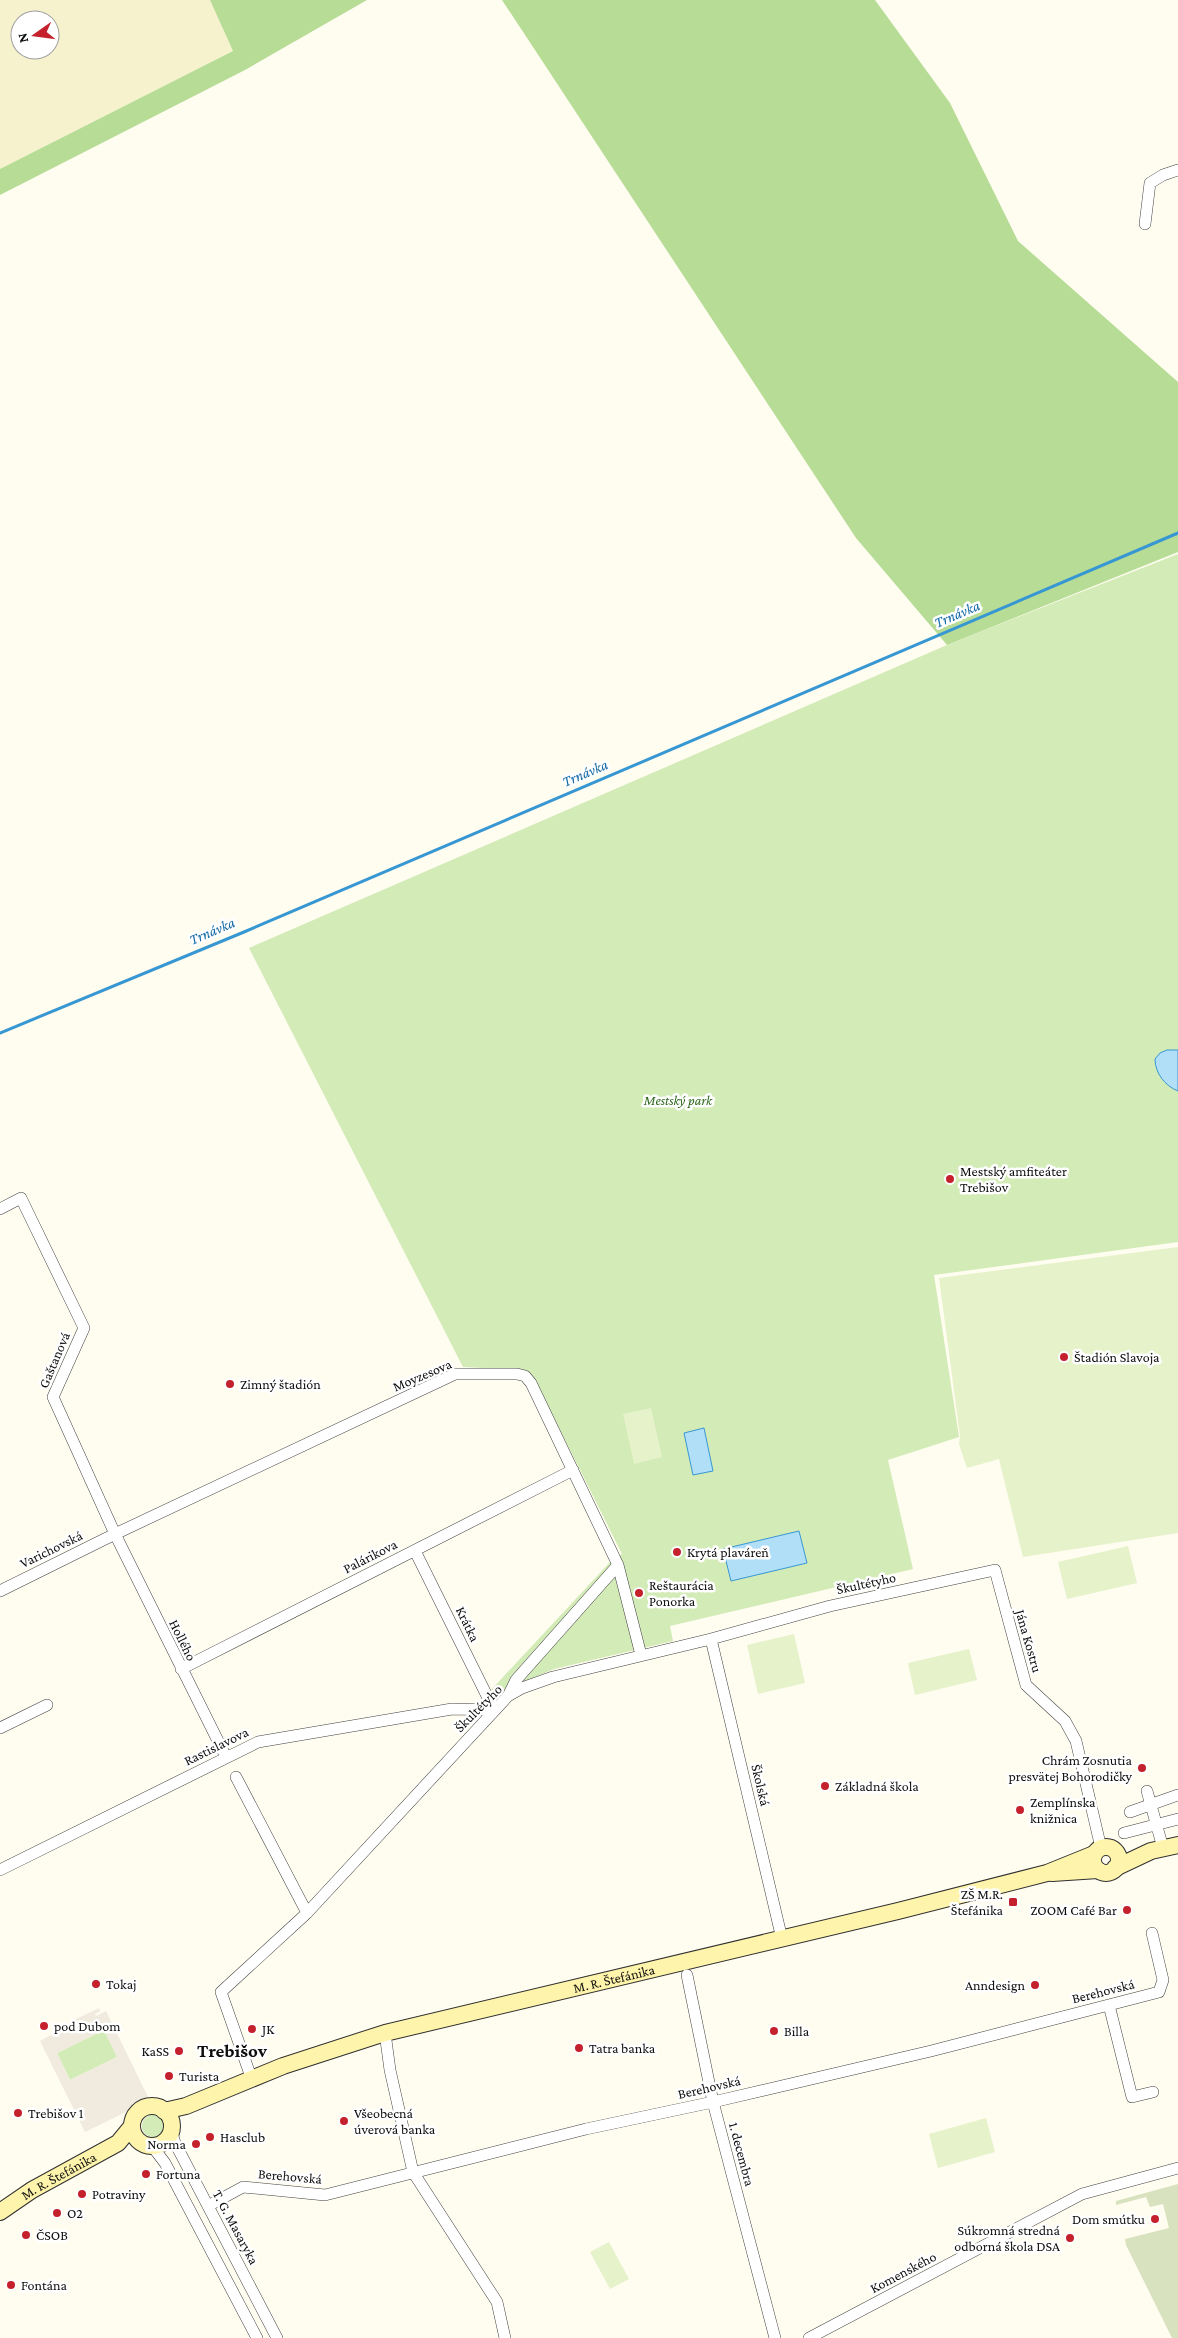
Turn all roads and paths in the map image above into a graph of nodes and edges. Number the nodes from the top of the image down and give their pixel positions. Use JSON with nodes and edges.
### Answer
{"nodes":[{"id":1,"x":1178,"y":170,"type":"edge"},
{"id":2,"x":1145,"y":224,"type":"dead end"},
{"id":3,"x":0,"y":1209,"type":"edge"},
{"id":4,"x":573,"y":1470,"type":"junction"},
{"id":5,"x":115,"y":1534,"type":"junction"},
{"id":6,"x":415,"y":1550,"type":"junction"},
{"id":7,"x":618,"y":1565,"type":"junction"},
{"id":8,"x":994,"y":1570,"type":"joint"},
{"id":9,"x":0,"y":1591,"type":"edge"},
{"id":10,"x":711,"y":1638,"type":"junction"},
{"id":11,"x":641,"y":1656,"type":"junction"},
{"id":12,"x":181,"y":1669,"type":"junction"},
{"id":13,"x":508,"y":1696,"type":"junction"},
{"id":14,"x":47,"y":1705,"type":"dead end"},
{"id":15,"x":494,"y":1710,"type":"junction"},
{"id":16,"x":0,"y":1728,"type":"edge"},
{"id":17,"x":226,"y":1757,"type":"junction"},
{"id":18,"x":236,"y":1777,"type":"dead end"},
{"id":19,"x":1148,"y":1791,"type":"dead end"},
{"id":20,"x":1178,"y":1795,"type":"edge"},
{"id":21,"x":1152,"y":1806,"type":"junction"},
{"id":22,"x":1130,"y":1812,"type":"dead end"},
{"id":23,"x":1178,"y":1819,"type":"edge"},
{"id":24,"x":1156,"y":1825,"type":"junction"},
{"id":25,"x":1124,"y":1833,"type":"dead end"},
{"id":26,"x":1164,"y":1848,"type":"edge"},
{"id":27,"x":1101,"y":1855,"type":"junction"},
{"id":28,"x":0,"y":1870,"type":"edge"},
{"id":29,"x":307,"y":1913,"type":"junction"},
{"id":30,"x":1152,"y":1933,"type":"dead end"},
{"id":31,"x":782,"y":1939,"type":"junction"},
{"id":32,"x":687,"y":1975,"type":"dead end"},
{"id":33,"x":1109,"y":2005,"type":"junction"},
{"id":34,"x":385,"y":2033,"type":"junction"},
{"id":35,"x":251,"y":2077,"type":"junction"},
{"id":36,"x":1153,"y":2092,"type":"dead end"},
{"id":37,"x":713,"y":2102,"type":"junction"},
{"id":38,"x":169,"y":2121,"type":"junction"},
{"id":39,"x":132,"y":2126,"type":"junction"},
{"id":40,"x":118,"y":2143,"type":"junction"},
{"id":41,"x":146,"y":2144,"type":"junction"},
{"id":42,"x":1178,"y":2168,"type":"edge"},
{"id":43,"x":413,"y":2172,"type":"junction"},
{"id":44,"x":210,"y":2210,"type":"junction"},
{"id":45,"x":0,"y":2212,"type":"edge"},
{"id":46,"x":197,"y":2223,"type":"junction"},
{"id":47,"x":267,"y":2318,"type":"junction"},
{"id":48,"x":251,"y":2326,"type":"junction"},
{"id":49,"x":257,"y":2338,"type":"edge"},
{"id":50,"x":277,"y":2338,"type":"edge"},
{"id":51,"x":505,"y":2338,"type":"edge"},
{"id":52,"x":775,"y":2338,"type":"edge"},
{"id":53,"x":809,"y":2338,"type":"edge"}],
"edges":[{"from":1,"to":2,"type":"street"},
{"from":3,"to":5,"type":"street","name":"Gaštanová"},
{"from":4,"to":5,"type":"street","name":"Moyzesova"},
{"from":4,"to":6,"type":"street","name":"Palárikova"},
{"from":4,"to":7,"type":"street","name":"Moyzesova"},
{"from":5,"to":9,"type":"street","name":"Varichovská"},
{"from":5,"to":12,"type":"street","name":"Hollého"},
{"from":6,"to":12,"type":"street","name":"Palárikova"},
{"from":6,"to":15,"type":"street","name":"Krátka"},
{"from":7,"to":11,"type":"street","name":"Moyzesova"},
{"from":7,"to":13,"type":"street"},
{"from":8,"to":10,"type":"street","name":"Škultétyho"},
{"from":8,"to":27,"type":"street","name":"Jána Kostru"},
{"from":10,"to":11,"type":"street","name":"Škultétyho"},
{"from":10,"to":31,"type":"street","name":"Školská"},
{"from":11,"to":13,"type":"street","name":"Škultétyho"},
{"from":12,"to":17,"type":"street","name":"Hollého"},
{"from":13,"to":15,"type":"street","name":"Škultétyho"},
{"from":14,"to":16,"type":"street"},
{"from":15,"to":17,"type":"street","name":"Rastislavova"},
{"from":15,"to":29,"type":"street","name":"Škultétyho"},
{"from":17,"to":28,"type":"street","name":"Rastislavova"},
{"from":18,"to":29,"type":"street"},
{"from":19,"to":21,"type":"street"},
{"from":20,"to":21,"type":"street"},
{"from":21,"to":22,"type":"street"},
{"from":21,"to":24,"type":"street"},
{"from":23,"to":24,"type":"street"},
{"from":24,"to":25,"type":"street"},
{"from":24,"to":26,"type":"street"},
{"from":26,"to":27,"type":"street","name":"M. R. Štefánika"},
{"from":26,"to":27,"type":"street"},
{"from":27,"to":31,"type":"street","name":"M. R. Štefánika"},
{"from":29,"to":35,"type":"street","name":"Škultétyho"},
{"from":30,"to":33,"type":"street","name":"Berehovská"},
{"from":31,"to":34,"type":"street","name":"M. R. Štefánika"},
{"from":32,"to":37,"type":"street","name":"1. decembra"},
{"from":33,"to":36,"type":"street"},
{"from":33,"to":37,"type":"street","name":"Berehovská"},
{"from":34,"to":35,"type":"street","name":"M. R. Štefánika"},
{"from":34,"to":43,"type":"street"},
{"from":35,"to":38,"type":"street","name":"M. R. Štefánika"},
{"from":37,"to":43,"type":"street","name":"Berehovská"},
{"from":37,"to":52,"type":"street","name":"1. decembra"},
{"from":38,"to":39,"type":"street"},
{"from":38,"to":41,"type":"street"},
{"from":38,"to":44,"type":"street","name":"T. G. Masaryka"},
{"from":39,"to":40,"type":"street","name":"M. R. Štefánika"},
{"from":39,"to":41,"type":"street"},
{"from":40,"to":41,"type":"street","name":"M. R. Štefánika"},
{"from":40,"to":45,"type":"street","name":"M. R. Štefánika"},
{"from":41,"to":46,"type":"street"},
{"from":42,"to":53,"type":"street","name":"Komenského"},
{"from":43,"to":44,"type":"street","name":"Berehovská"},
{"from":43,"to":51,"type":"street"},
{"from":44,"to":46,"type":"street","name":"Berehovská"},
{"from":44,"to":47,"type":"street","name":"T. G. Masaryka"},
{"from":46,"to":48,"type":"street"},
{"from":47,"to":48,"type":"street"},
{"from":47,"to":50,"type":"street","name":"T. G. Masaryka"},
{"from":48,"to":49,"type":"street"}]}
